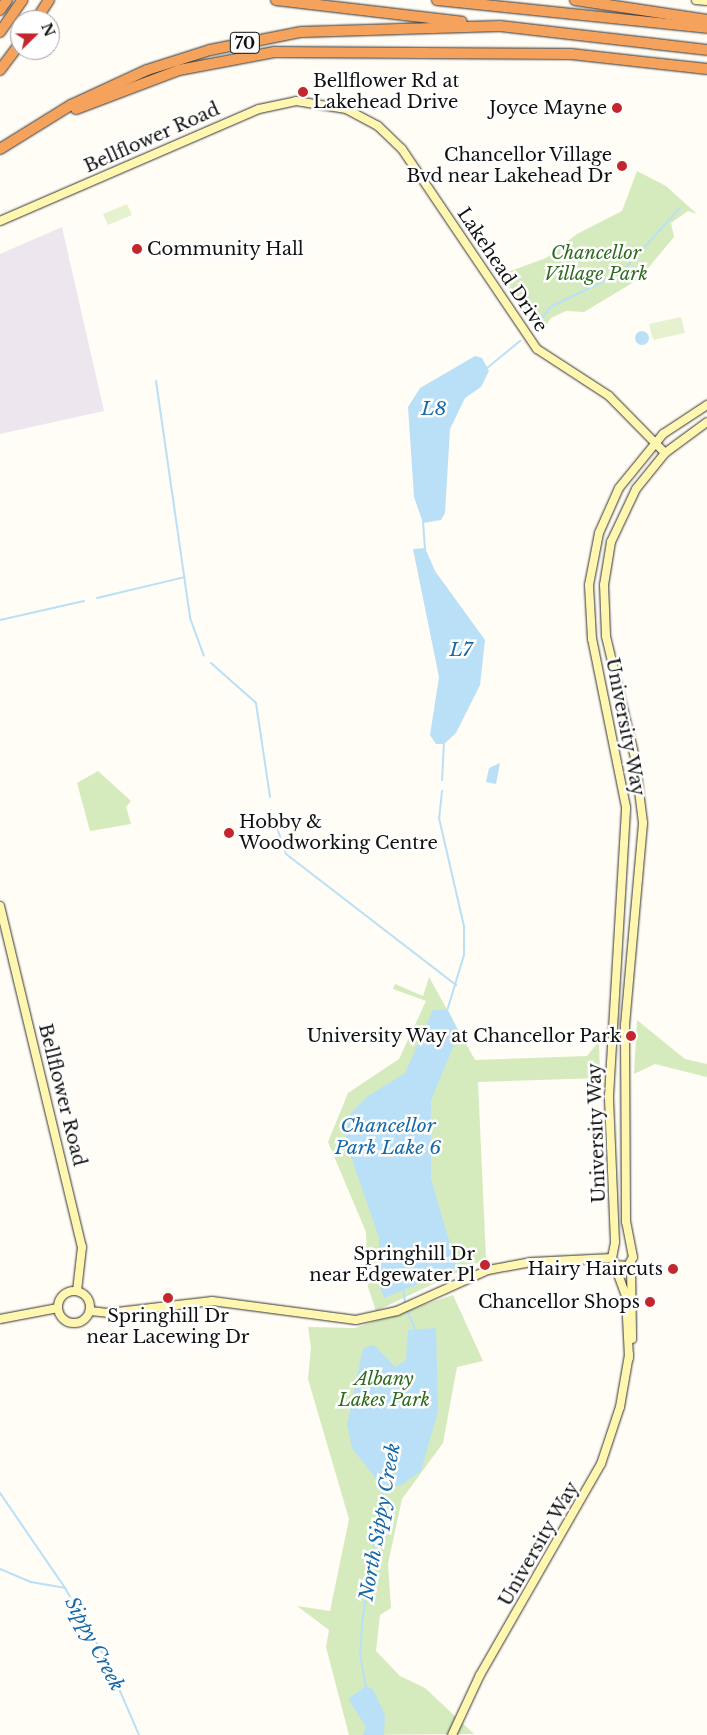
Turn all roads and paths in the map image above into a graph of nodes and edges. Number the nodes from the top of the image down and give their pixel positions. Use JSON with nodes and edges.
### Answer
{"nodes":[{"id":1,"x":22,"y":0,"type":"edge"},
{"id":2,"x":276,"y":0,"type":"edge"},
{"id":3,"x":437,"y":0,"type":"edge"},
{"id":4,"x":575,"y":0,"type":"edge"},
{"id":5,"x":696,"y":0,"type":"edge"},
{"id":6,"x":707,"y":1,"type":"edge"},
{"id":7,"x":707,"y":20,"type":"edge"},
{"id":8,"x":500,"y":26,"type":"junction"},
{"id":9,"x":707,"y":28,"type":"edge"},
{"id":10,"x":0,"y":32,"type":"edge"},
{"id":11,"x":707,"y":50,"type":"edge"},
{"id":12,"x":10,"y":56,"type":"edge"},
{"id":13,"x":707,"y":69,"type":"edge"},
{"id":14,"x":0,"y":70,"type":"edge"},
{"id":15,"x":321,"y":102,"type":"joint"},
{"id":16,"x":10,"y":142,"type":"junction"},
{"id":17,"x":0,"y":149,"type":"edge"},
{"id":18,"x":0,"y":221,"type":"edge"},
{"id":19,"x":707,"y":405,"type":"edge"},
{"id":20,"x":707,"y":422,"type":"edge"},
{"id":21,"x":655,"y":442,"type":"junction"},
{"id":22,"x":665,"y":453,"type":"junction"},
{"id":23,"x":0,"y":906,"type":"edge"},
{"id":24,"x":631,"y":1250,"type":"junction"},
{"id":25,"x":614,"y":1257,"type":"junction"},
{"id":26,"x":631,"y":1264,"type":"junction"},
{"id":27,"x":77,"y":1291,"type":"junction"},
{"id":28,"x":58,"y":1308,"type":"junction"},
{"id":29,"x":90,"y":1311,"type":"junction"},
{"id":30,"x":0,"y":1319,"type":"edge"},
{"id":31,"x":628,"y":1358,"type":"junction"},
{"id":32,"x":452,"y":1735,"type":"edge"}],
"edges":[{"from":1,"to":10,"type":"highway"},
{"from":2,"to":8,"type":"highway","number":"70"},
{"from":3,"to":9,"type":"highway"},
{"from":4,"to":7,"type":"highway"},
{"from":5,"to":6,"type":"street"},
{"from":8,"to":11,"type":"highway","number":"70"},
{"from":8,"to":16,"type":"highway","number":"70"},
{"from":12,"to":14,"type":"highway"},
{"from":13,"to":16,"type":"highway"},
{"from":15,"to":18,"type":"street","name":"Bellflower Road"},
{"from":15,"to":21,"type":"street","name":"Lakehead Drive"},
{"from":16,"to":17,"type":"highway","number":"70"},
{"from":19,"to":21,"type":"street","name":"University Way"},
{"from":20,"to":22,"type":"street","name":"University Way"},
{"from":21,"to":22,"type":"street","name":"Lakehead Drive"},
{"from":21,"to":25,"type":"street","name":"University Way"},
{"from":22,"to":24,"type":"street","name":"University Way"},
{"from":23,"to":27,"type":"street","name":"Bellflower Road"},
{"from":24,"to":25,"type":"street"},
{"from":24,"to":26,"type":"street","name":"University Way"},
{"from":25,"to":26,"type":"street"},
{"from":25,"to":29,"type":"street"},
{"from":25,"to":31,"type":"street","name":"University Way"},
{"from":26,"to":31,"type":"street","name":"University Way"},
{"from":27,"to":28,"type":"street"},
{"from":27,"to":29,"type":"street"},
{"from":28,"to":29,"type":"street"},
{"from":28,"to":30,"type":"street"},
{"from":31,"to":32,"type":"street","name":"University Way"}]}
